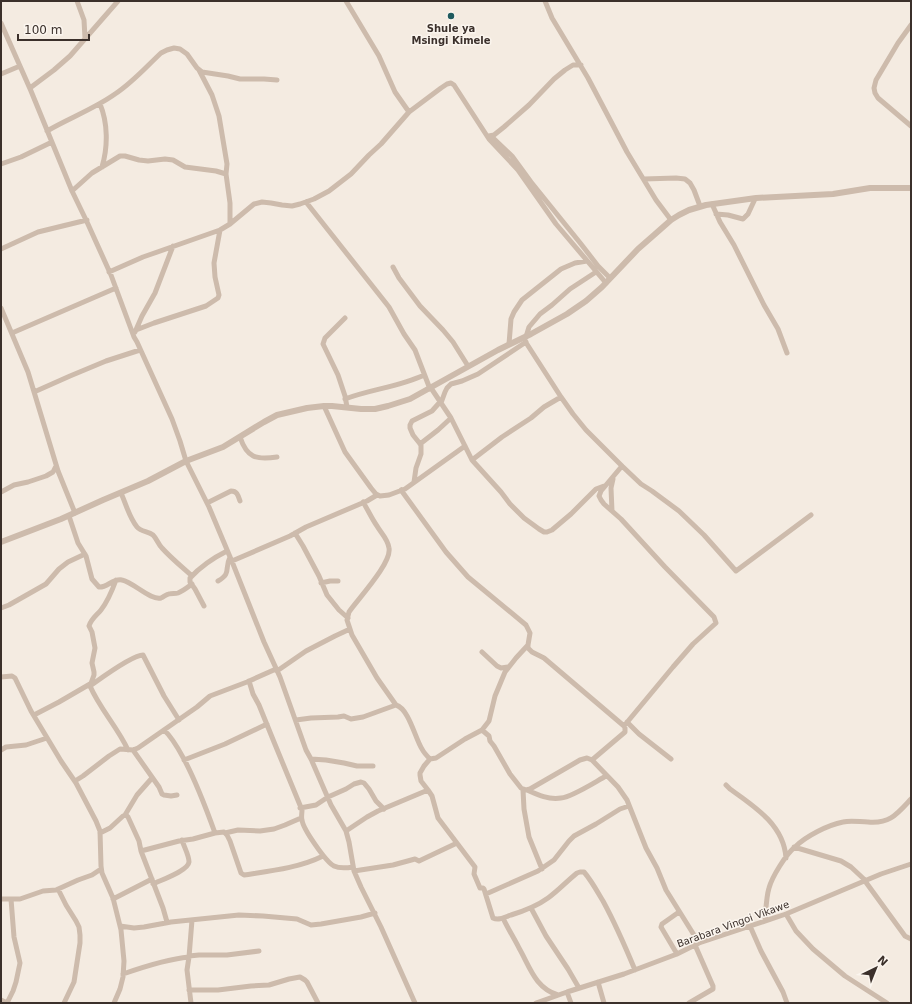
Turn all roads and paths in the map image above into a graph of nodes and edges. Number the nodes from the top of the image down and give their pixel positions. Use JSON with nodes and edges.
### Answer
{"nodes":[{"id":1,"x":77,"y":1,"type":"edge"},
{"id":2,"x":118,"y":1,"type":"edge"},
{"id":3,"x":346,"y":1,"type":"edge"},
{"id":4,"x":545,"y":1,"type":"edge"},
{"id":5,"x":1,"y":23,"type":"edge"},
{"id":6,"x":911,"y":25,"type":"edge"},
{"id":7,"x":85,"y":38,"type":"junction"},
{"id":8,"x":20,"y":66,"type":"junction"},
{"id":9,"x":581,"y":66,"type":"junction"},
{"id":10,"x":199,"y":70,"type":"junction"},
{"id":11,"x":1,"y":74,"type":"edge"},
{"id":12,"x":277,"y":80,"type":"dead end"},
{"id":13,"x":30,"y":88,"type":"junction"},
{"id":14,"x":100,"y":104,"type":"junction"},
{"id":15,"x":410,"y":112,"type":"junction"},
{"id":16,"x":911,"y":126,"type":"edge"},
{"id":17,"x":47,"y":131,"type":"junction"},
{"id":18,"x":489,"y":136,"type":"junction"},
{"id":19,"x":52,"y":142,"type":"junction"},
{"id":20,"x":1,"y":164,"type":"edge"},
{"id":21,"x":102,"y":167,"type":"junction"},
{"id":22,"x":226,"y":174,"type":"junction"},
{"id":23,"x":644,"y":179,"type":"junction"},
{"id":24,"x":911,"y":188,"type":"edge"},
{"id":25,"x":72,"y":191,"type":"junction"},
{"id":26,"x":756,"y":199,"type":"junction"},
{"id":27,"x":306,"y":202,"type":"junction"},
{"id":28,"x":712,"y":204,"type":"junction"},
{"id":29,"x":700,"y":206,"type":"junction"},
{"id":30,"x":716,"y":214,"type":"junction"},
{"id":31,"x":86,"y":220,"type":"junction"},
{"id":32,"x":672,"y":220,"type":"junction"},
{"id":33,"x":230,"y":224,"type":"junction"},
{"id":34,"x":220,"y":230,"type":"junction"},
{"id":35,"x":173,"y":246,"type":"junction"},
{"id":36,"x":1,"y":249,"type":"edge"},
{"id":37,"x":587,"y":261,"type":"junction"},
{"id":38,"x":393,"y":267,"type":"dead end"},
{"id":39,"x":109,"y":272,"type":"junction"},
{"id":40,"x":596,"y":272,"type":"junction"},
{"id":41,"x":610,"y":278,"type":"junction"},
{"id":42,"x":606,"y":283,"type":"junction"},
{"id":43,"x":116,"y":288,"type":"junction"},
{"id":44,"x":1,"y":308,"type":"edge"},
{"id":45,"x":345,"y":318,"type":"dead end"},
{"id":46,"x":136,"y":330,"type":"junction"},
{"id":47,"x":12,"y":333,"type":"junction"},
{"id":48,"x":134,"y":337,"type":"junction"},
{"id":49,"x":525,"y":339,"type":"junction"},
{"id":50,"x":509,"y":344,"type":"junction"},
{"id":51,"x":140,"y":350,"type":"junction"},
{"id":52,"x":787,"y":354,"type":"dead end"},
{"id":53,"x":468,"y":366,"type":"junction"},
{"id":54,"x":424,"y":375,"type":"junction"},
{"id":55,"x":430,"y":388,"type":"junction"},
{"id":56,"x":34,"y":392,"type":"junction"},
{"id":57,"x":561,"y":397,"type":"junction"},
{"id":58,"x":345,"y":399,"type":"junction"},
{"id":59,"x":441,"y":402,"type":"junction"},
{"id":60,"x":324,"y":406,"type":"junction"},
{"id":61,"x":347,"y":407,"type":"junction"},
{"id":62,"x":451,"y":418,"type":"junction"},
{"id":63,"x":240,"y":437,"type":"junction"},
{"id":64,"x":420,"y":444,"type":"junction"},
{"id":65,"x":465,"y":446,"type":"junction"},
{"id":66,"x":277,"y":457,"type":"dead end"},
{"id":67,"x":472,"y":460,"type":"junction"},
{"id":68,"x":186,"y":461,"type":"junction"},
{"id":69,"x":56,"y":466,"type":"junction"},
{"id":70,"x":622,"y":466,"type":"junction"},
{"id":71,"x":613,"y":476,"type":"junction"},
{"id":72,"x":414,"y":482,"type":"junction"},
{"id":73,"x":605,"y":486,"type":"junction"},
{"id":74,"x":402,"y":490,"type":"junction"},
{"id":75,"x":1,"y":492,"type":"edge"},
{"id":76,"x":121,"y":493,"type":"junction"},
{"id":77,"x":377,"y":495,"type":"junction"},
{"id":78,"x":240,"y":501,"type":"dead end"},
{"id":79,"x":363,"y":502,"type":"junction"},
{"id":80,"x":207,"y":503,"type":"junction"},
{"id":81,"x":612,"y":511,"type":"junction"},
{"id":82,"x":72,"y":514,"type":"junction"},
{"id":83,"x":811,"y":515,"type":"dead end"},
{"id":84,"x":295,"y":533,"type":"junction"},
{"id":85,"x":1,"y":542,"type":"edge"},
{"id":86,"x":227,"y":551,"type":"junction"},
{"id":87,"x":85,"y":554,"type":"junction"},
{"id":88,"x":231,"y":559,"type":"junction"},
{"id":89,"x":192,"y":576,"type":"junction"},
{"id":90,"x":116,"y":580,"type":"junction"},
{"id":91,"x":338,"y":581,"type":"dead end"},
{"id":92,"x":218,"y":582,"type":"dead end"},
{"id":93,"x":321,"y":583,"type":"junction"},
{"id":94,"x":192,"y":584,"type":"junction"},
{"id":95,"x":204,"y":606,"type":"dead end"},
{"id":96,"x":1,"y":608,"type":"edge"},
{"id":97,"x":348,"y":618,"type":"junction"},
{"id":98,"x":350,"y":629,"type":"junction"},
{"id":99,"x":528,"y":645,"type":"junction"},
{"id":100,"x":482,"y":652,"type":"dead end"},
{"id":101,"x":508,"y":667,"type":"junction"},
{"id":102,"x":277,"y":670,"type":"junction"},
{"id":103,"x":1,"y":677,"type":"edge"},
{"id":104,"x":249,"y":681,"type":"junction"},
{"id":105,"x":90,"y":685,"type":"junction"},
{"id":106,"x":396,"y":705,"type":"junction"},
{"id":107,"x":34,"y":715,"type":"junction"},
{"id":108,"x":179,"y":720,"type":"junction"},
{"id":109,"x":296,"y":720,"type":"junction"},
{"id":110,"x":267,"y":724,"type":"junction"},
{"id":111,"x":626,"y":724,"type":"junction"},
{"id":112,"x":164,"y":730,"type":"junction"},
{"id":113,"x":482,"y":730,"type":"junction"},
{"id":114,"x":47,"y":738,"type":"junction"},
{"id":115,"x":1,"y":750,"type":"edge"},
{"id":116,"x":130,"y":750,"type":"junction"},
{"id":117,"x":311,"y":759,"type":"junction"},
{"id":118,"x":430,"y":759,"type":"junction"},
{"id":119,"x":671,"y":759,"type":"dead end"},
{"id":120,"x":184,"y":760,"type":"junction"},
{"id":121,"x":592,"y":760,"type":"junction"},
{"id":122,"x":373,"y":766,"type":"dead end"},
{"id":123,"x":606,"y":776,"type":"junction"},
{"id":124,"x":152,"y":778,"type":"junction"},
{"id":125,"x":75,"y":781,"type":"junction"},
{"id":126,"x":726,"y":785,"type":"dead end"},
{"id":127,"x":428,"y":790,"type":"junction"},
{"id":128,"x":525,"y":790,"type":"junction"},
{"id":129,"x":177,"y":795,"type":"dead end"},
{"id":130,"x":328,"y":797,"type":"junction"},
{"id":131,"x":911,"y":799,"type":"edge"},
{"id":132,"x":629,"y":806,"type":"junction"},
{"id":133,"x":300,"y":808,"type":"junction"},
{"id":134,"x":384,"y":809,"type":"junction"},
{"id":135,"x":125,"y":815,"type":"junction"},
{"id":136,"x":301,"y":818,"type":"junction"},
{"id":137,"x":346,"y":831,"type":"junction"},
{"id":138,"x":215,"y":833,"type":"junction"},
{"id":139,"x":226,"y":833,"type":"junction"},
{"id":140,"x":100,"y":834,"type":"junction"},
{"id":141,"x":182,"y":840,"type":"junction"},
{"id":142,"x":457,"y":843,"type":"junction"},
{"id":143,"x":794,"y":847,"type":"junction"},
{"id":144,"x":141,"y":851,"type":"junction"},
{"id":145,"x":323,"y":856,"type":"junction"},
{"id":146,"x":786,"y":858,"type":"junction"},
{"id":147,"x":911,"y":864,"type":"edge"},
{"id":148,"x":101,"y":869,"type":"junction"},
{"id":149,"x":353,"y":869,"type":"junction"},
{"id":150,"x":542,"y":869,"type":"junction"},
{"id":151,"x":152,"y":881,"type":"junction"},
{"id":152,"x":865,"y":881,"type":"junction"},
{"id":153,"x":58,"y":889,"type":"junction"},
{"id":154,"x":486,"y":894,"type":"junction"},
{"id":155,"x":1,"y":899,"type":"edge"},
{"id":156,"x":11,"y":899,"type":"junction"},
{"id":157,"x":113,"y":899,"type":"junction"},
{"id":158,"x":531,"y":908,"type":"junction"},
{"id":159,"x":679,"y":912,"type":"junction"},
{"id":160,"x":375,"y":913,"type":"junction"},
{"id":161,"x":786,"y":914,"type":"junction"},
{"id":162,"x":503,"y":918,"type":"junction"},
{"id":163,"x":192,"y":920,"type":"junction"},
{"id":164,"x":765,"y":921,"type":"junction"},
{"id":165,"x":167,"y":922,"type":"junction"},
{"id":166,"x":120,"y":926,"type":"junction"},
{"id":167,"x":750,"y":926,"type":"junction"},
{"id":168,"x":911,"y":939,"type":"edge"},
{"id":169,"x":697,"y":944,"type":"junction"},
{"id":170,"x":259,"y":951,"type":"dead end"},
{"id":171,"x":677,"y":954,"type":"junction"},
{"id":172,"x":189,"y":957,"type":"junction"},
{"id":173,"x":634,"y":970,"type":"junction"},
{"id":174,"x":123,"y":974,"type":"junction"},
{"id":175,"x":598,"y":982,"type":"junction"},
{"id":176,"x":578,"y":988,"type":"junction"},
{"id":177,"x":189,"y":990,"type":"junction"},
{"id":178,"x":567,"y":992,"type":"junction"},
{"id":179,"x":558,"y":995,"type":"junction"},
{"id":180,"x":1,"y":1000,"type":"edge"},
{"id":181,"x":64,"y":1003,"type":"edge"},
{"id":182,"x":114,"y":1003,"type":"edge"},
{"id":183,"x":191,"y":1003,"type":"edge"},
{"id":184,"x":318,"y":1003,"type":"edge"},
{"id":185,"x":415,"y":1003,"type":"edge"},
{"id":186,"x":536,"y":1003,"type":"edge"},
{"id":187,"x":571,"y":1003,"type":"edge"},
{"id":188,"x":604,"y":1003,"type":"edge"},
{"id":189,"x":690,"y":1003,"type":"edge"},
{"id":190,"x":787,"y":1003,"type":"edge"},
{"id":191,"x":887,"y":1003,"type":"edge"}],
"edges":[{"from":1,"to":7,"type":"street"},
{"from":2,"to":7,"type":"street"},
{"from":3,"to":15,"type":"street"},
{"from":4,"to":9,"type":"street"},
{"from":5,"to":8,"type":"street"},
{"from":6,"to":16,"type":"street"},
{"from":7,"to":13,"type":"street"},
{"from":8,"to":11,"type":"street"},
{"from":8,"to":13,"type":"street"},
{"from":9,"to":18,"type":"street"},
{"from":9,"to":23,"type":"street"},
{"from":10,"to":12,"type":"street"},
{"from":10,"to":14,"type":"street"},
{"from":10,"to":22,"type":"street"},
{"from":13,"to":17,"type":"street"},
{"from":14,"to":17,"type":"street"},
{"from":14,"to":21,"type":"street"},
{"from":15,"to":18,"type":"street"},
{"from":15,"to":27,"type":"street"},
{"from":17,"to":19,"type":"street"},
{"from":18,"to":37,"type":"street"},
{"from":18,"to":41,"type":"street"},
{"from":19,"to":20,"type":"street"},
{"from":19,"to":25,"type":"street"},
{"from":21,"to":22,"type":"street"},
{"from":21,"to":25,"type":"street"},
{"from":22,"to":33,"type":"street"},
{"from":23,"to":29,"type":"street"},
{"from":23,"to":32,"type":"street"},
{"from":24,"to":26,"type":"street"},
{"from":25,"to":31,"type":"street"},
{"from":26,"to":28,"type":"street"},
{"from":26,"to":30,"type":"street"},
{"from":27,"to":33,"type":"street"},
{"from":27,"to":54,"type":"street"},
{"from":28,"to":29,"type":"street"},
{"from":28,"to":30,"type":"street"},
{"from":29,"to":32,"type":"street"},
{"from":30,"to":52,"type":"street"},
{"from":31,"to":36,"type":"street"},
{"from":31,"to":39,"type":"street"},
{"from":32,"to":41,"type":"street"},
{"from":33,"to":34,"type":"street"},
{"from":34,"to":35,"type":"street"},
{"from":34,"to":46,"type":"street"},
{"from":35,"to":39,"type":"street"},
{"from":35,"to":46,"type":"street"},
{"from":37,"to":40,"type":"street"},
{"from":37,"to":50,"type":"street"},
{"from":38,"to":53,"type":"street"},
{"from":39,"to":43,"type":"street"},
{"from":40,"to":42,"type":"street"},
{"from":40,"to":49,"type":"street"},
{"from":41,"to":42,"type":"street"},
{"from":42,"to":49,"type":"street"},
{"from":43,"to":47,"type":"street"},
{"from":43,"to":48,"type":"street"},
{"from":44,"to":47,"type":"street"},
{"from":45,"to":58,"type":"street"},
{"from":46,"to":48,"type":"street"},
{"from":47,"to":56,"type":"street"},
{"from":48,"to":51,"type":"street"},
{"from":49,"to":50,"type":"street"},
{"from":49,"to":57,"type":"street"},
{"from":49,"to":59,"type":"street"},
{"from":50,"to":53,"type":"street"},
{"from":51,"to":56,"type":"street"},
{"from":51,"to":68,"type":"street"},
{"from":53,"to":55,"type":"street"},
{"from":54,"to":55,"type":"street"},
{"from":54,"to":58,"type":"street"},
{"from":55,"to":59,"type":"street"},
{"from":55,"to":61,"type":"street"},
{"from":56,"to":69,"type":"street"},
{"from":57,"to":67,"type":"street"},
{"from":57,"to":70,"type":"street"},
{"from":58,"to":61,"type":"street"},
{"from":59,"to":62,"type":"street"},
{"from":59,"to":64,"type":"street"},
{"from":60,"to":61,"type":"street"},
{"from":60,"to":63,"type":"street"},
{"from":60,"to":77,"type":"street"},
{"from":62,"to":64,"type":"street"},
{"from":62,"to":65,"type":"street"},
{"from":63,"to":66,"type":"street"},
{"from":63,"to":68,"type":"street"},
{"from":64,"to":72,"type":"street"},
{"from":65,"to":67,"type":"street"},
{"from":65,"to":72,"type":"street"},
{"from":67,"to":73,"type":"street"},
{"from":68,"to":76,"type":"street"},
{"from":68,"to":80,"type":"street"},
{"from":69,"to":75,"type":"street"},
{"from":69,"to":82,"type":"street"},
{"from":70,"to":71,"type":"street"},
{"from":70,"to":83,"type":"street"},
{"from":71,"to":73,"type":"street"},
{"from":71,"to":81,"type":"street"},
{"from":72,"to":74,"type":"street"},
{"from":73,"to":81,"type":"street"},
{"from":74,"to":77,"type":"street"},
{"from":74,"to":99,"type":"street"},
{"from":76,"to":82,"type":"street"},
{"from":76,"to":89,"type":"street"},
{"from":77,"to":79,"type":"street"},
{"from":78,"to":80,"type":"street"},
{"from":79,"to":84,"type":"street"},
{"from":79,"to":97,"type":"street"},
{"from":80,"to":86,"type":"street"},
{"from":81,"to":111,"type":"street"},
{"from":82,"to":85,"type":"street"},
{"from":82,"to":87,"type":"street"},
{"from":84,"to":88,"type":"street"},
{"from":84,"to":93,"type":"street"},
{"from":86,"to":88,"type":"street"},
{"from":86,"to":89,"type":"street"},
{"from":87,"to":90,"type":"street"},
{"from":87,"to":96,"type":"street"},
{"from":88,"to":92,"type":"street"},
{"from":88,"to":102,"type":"street"},
{"from":89,"to":94,"type":"street"},
{"from":90,"to":94,"type":"street"},
{"from":90,"to":105,"type":"street"},
{"from":91,"to":93,"type":"street"},
{"from":93,"to":97,"type":"street"},
{"from":94,"to":95,"type":"street"},
{"from":97,"to":98,"type":"street"},
{"from":98,"to":102,"type":"street"},
{"from":98,"to":106,"type":"street"},
{"from":99,"to":101,"type":"street"},
{"from":99,"to":111,"type":"street"},
{"from":100,"to":101,"type":"street"},
{"from":101,"to":113,"type":"street"},
{"from":102,"to":104,"type":"street"},
{"from":102,"to":109,"type":"street"},
{"from":103,"to":107,"type":"street"},
{"from":104,"to":108,"type":"street"},
{"from":104,"to":110,"type":"street"},
{"from":105,"to":107,"type":"street"},
{"from":105,"to":108,"type":"street"},
{"from":105,"to":116,"type":"street"},
{"from":106,"to":109,"type":"street"},
{"from":106,"to":118,"type":"street"},
{"from":107,"to":114,"type":"street"},
{"from":108,"to":112,"type":"street"},
{"from":109,"to":117,"type":"street"},
{"from":110,"to":120,"type":"street"},
{"from":110,"to":133,"type":"street"},
{"from":111,"to":119,"type":"street"},
{"from":111,"to":121,"type":"street"},
{"from":112,"to":116,"type":"street"},
{"from":112,"to":120,"type":"street"},
{"from":113,"to":118,"type":"street"},
{"from":113,"to":128,"type":"street"},
{"from":114,"to":115,"type":"street"},
{"from":114,"to":125,"type":"street"},
{"from":116,"to":124,"type":"street"},
{"from":116,"to":125,"type":"street"},
{"from":117,"to":122,"type":"street"},
{"from":117,"to":130,"type":"street"},
{"from":118,"to":127,"type":"street"},
{"from":120,"to":138,"type":"street"},
{"from":121,"to":123,"type":"street"},
{"from":121,"to":128,"type":"street"},
{"from":123,"to":128,"type":"street"},
{"from":123,"to":132,"type":"street"},
{"from":124,"to":129,"type":"street"},
{"from":124,"to":135,"type":"street"},
{"from":125,"to":140,"type":"street"},
{"from":126,"to":146,"type":"street"},
{"from":127,"to":134,"type":"street"},
{"from":127,"to":142,"type":"street"},
{"from":128,"to":150,"type":"street"},
{"from":130,"to":133,"type":"street"},
{"from":130,"to":134,"type":"street"},
{"from":130,"to":137,"type":"street"},
{"from":131,"to":143,"type":"street"},
{"from":132,"to":150,"type":"street"},
{"from":132,"to":159,"type":"street"},
{"from":133,"to":136,"type":"street"},
{"from":134,"to":137,"type":"street"},
{"from":135,"to":140,"type":"street"},
{"from":135,"to":144,"type":"street"},
{"from":136,"to":139,"type":"street"},
{"from":136,"to":145,"type":"street"},
{"from":137,"to":149,"type":"street"},
{"from":138,"to":139,"type":"street"},
{"from":138,"to":141,"type":"street"},
{"from":139,"to":145,"type":"street"},
{"from":140,"to":148,"type":"street"},
{"from":141,"to":144,"type":"street"},
{"from":141,"to":151,"type":"street"},
{"from":142,"to":149,"type":"street"},
{"from":142,"to":154,"type":"street"},
{"from":143,"to":146,"type":"street"},
{"from":143,"to":152,"type":"street"},
{"from":144,"to":151,"type":"street"},
{"from":145,"to":149,"type":"street"},
{"from":146,"to":164,"type":"street"},
{"from":147,"to":152,"type":"street","name":"Barabara Vingoi Vikawe"},
{"from":148,"to":153,"type":"street"},
{"from":148,"to":157,"type":"street"},
{"from":149,"to":160,"type":"street"},
{"from":150,"to":154,"type":"street"},
{"from":151,"to":157,"type":"street"},
{"from":151,"to":165,"type":"street"},
{"from":152,"to":161,"type":"street","name":"Barabara Vingoi Vikawe"},
{"from":152,"to":168,"type":"street"},
{"from":153,"to":156,"type":"street"},
{"from":153,"to":181,"type":"street"},
{"from":154,"to":162,"type":"street"},
{"from":155,"to":156,"type":"street"},
{"from":156,"to":180,"type":"street"},
{"from":157,"to":166,"type":"street"},
{"from":158,"to":162,"type":"street"},
{"from":158,"to":173,"type":"street"},
{"from":158,"to":176,"type":"street"},
{"from":159,"to":169,"type":"street"},
{"from":159,"to":171,"type":"street"},
{"from":160,"to":163,"type":"street"},
{"from":160,"to":185,"type":"street"},
{"from":161,"to":164,"type":"street","name":"Barabara Vingoi Vikawe"},
{"from":161,"to":191,"type":"street"},
{"from":162,"to":179,"type":"street"},
{"from":163,"to":165,"type":"street"},
{"from":163,"to":172,"type":"street"},
{"from":164,"to":167,"type":"street","name":"Barabara Vingoi Vikawe"},
{"from":165,"to":166,"type":"street"},
{"from":166,"to":174,"type":"street"},
{"from":167,"to":169,"type":"street","name":"Barabara Vingoi Vikawe"},
{"from":167,"to":190,"type":"street"},
{"from":169,"to":171,"type":"street","name":"Barabara Vingoi Vikawe"},
{"from":169,"to":189,"type":"street"},
{"from":170,"to":172,"type":"street"},
{"from":171,"to":173,"type":"street","name":"Barabara Vingoi Vikawe"},
{"from":172,"to":174,"type":"street"},
{"from":172,"to":177,"type":"street"},
{"from":173,"to":175,"type":"street","name":"Barabara Vingoi Vikawe"},
{"from":174,"to":182,"type":"street"},
{"from":175,"to":176,"type":"street","name":"Barabara Vingoi Vikawe"},
{"from":175,"to":188,"type":"street"},
{"from":176,"to":178,"type":"street","name":"Barabara Vingoi Vikawe"},
{"from":177,"to":183,"type":"street"},
{"from":177,"to":184,"type":"street"},
{"from":178,"to":179,"type":"street","name":"Barabara Vingoi Vikawe"},
{"from":178,"to":187,"type":"street"},
{"from":179,"to":186,"type":"street","name":"Barabara Vingoi Vikawe"}]}
